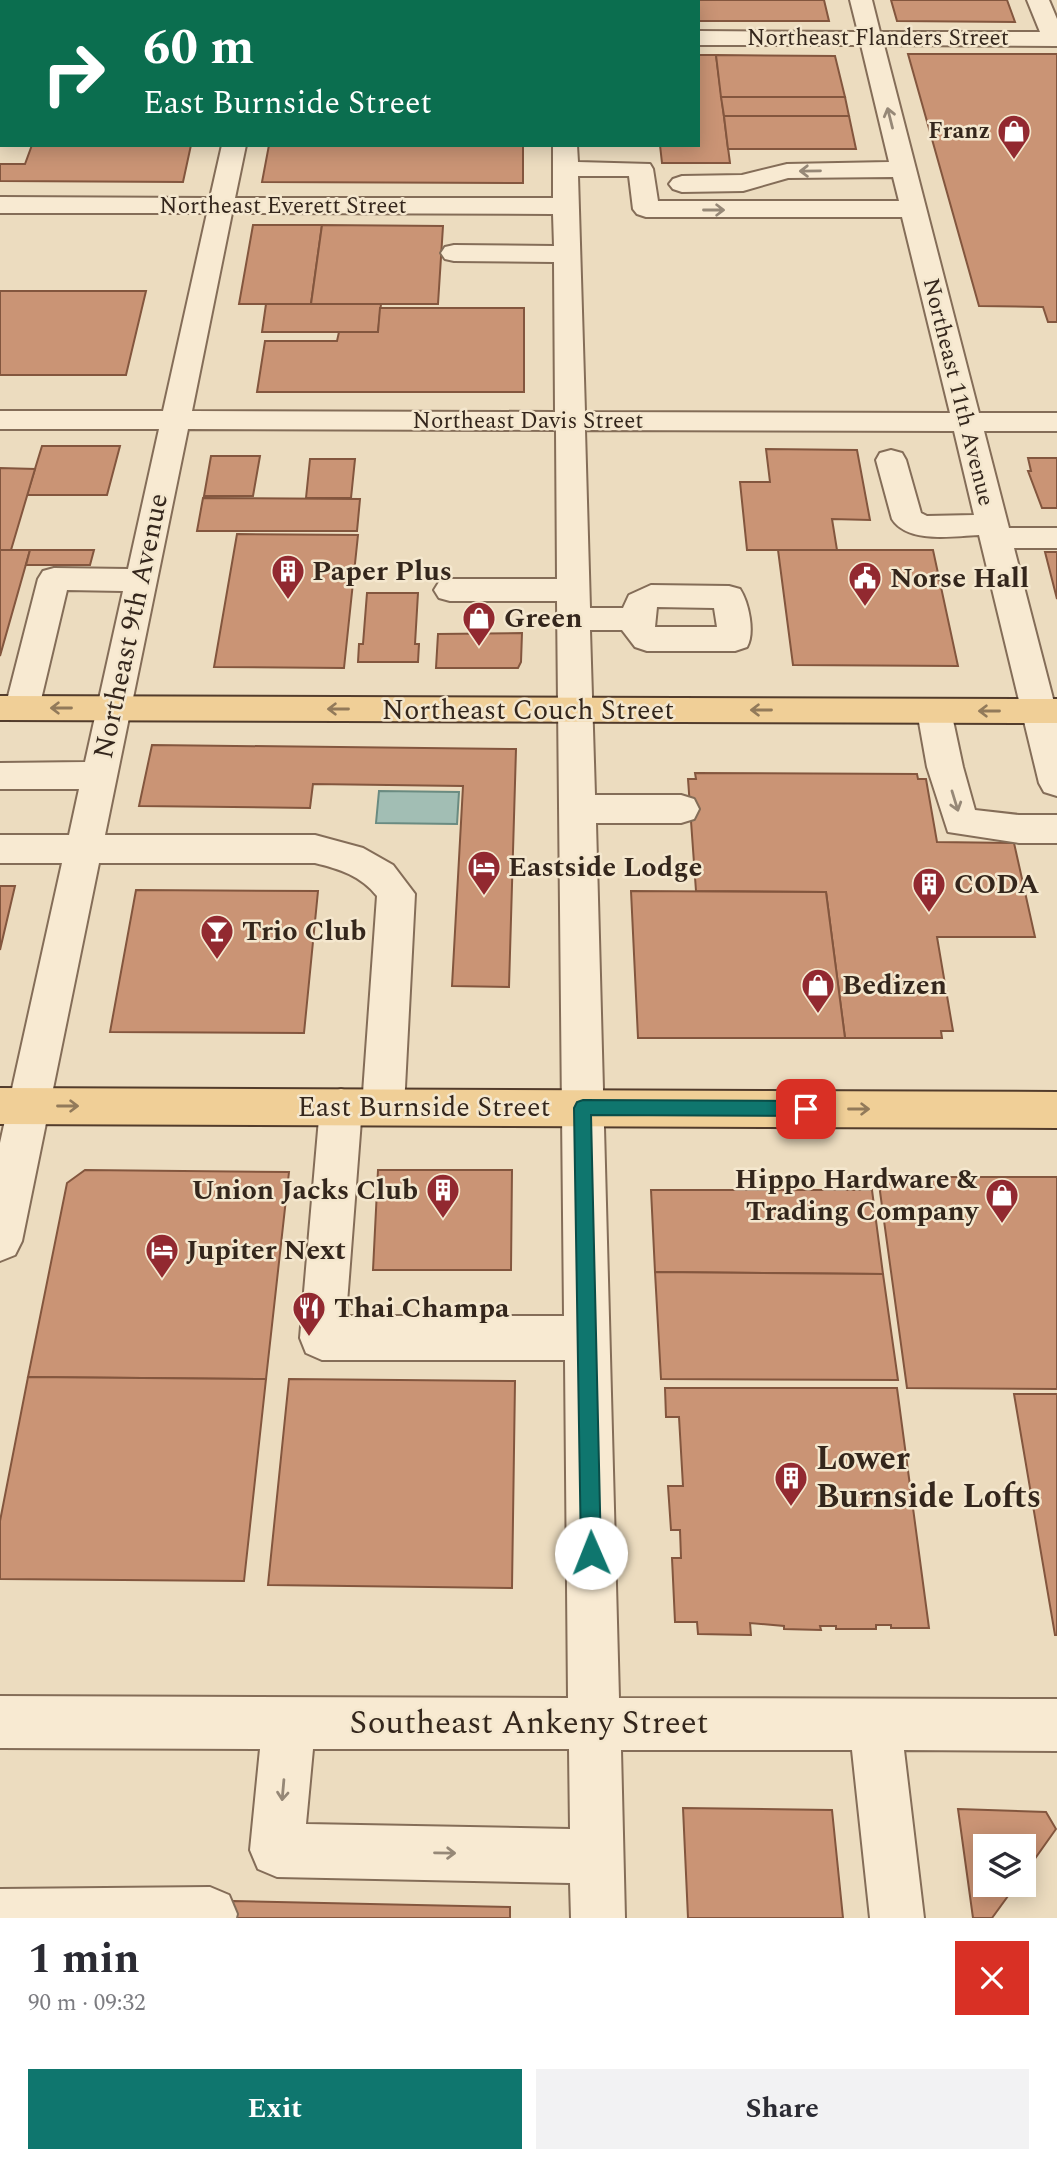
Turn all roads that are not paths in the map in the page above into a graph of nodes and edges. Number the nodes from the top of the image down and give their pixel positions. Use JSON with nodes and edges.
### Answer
{"nodes":[{"id":1,"x":860,"y":0,"type":"edge"},
{"id":2,"x":1038,"y":0,"type":"edge"},
{"id":3,"x":700,"y":38,"type":"edge"},
{"id":4,"x":870,"y":38,"type":"junction"},
{"id":5,"x":1055,"y":38,"type":"edge"},
{"id":6,"x":234,"y":147,"type":"edge"},
{"id":7,"x":565,"y":157,"type":"edge"},
{"id":8,"x":902,"y":169,"type":"junction"},
{"id":9,"x":642,"y":177,"type":"edge"},
{"id":10,"x":0,"y":205,"type":"edge"},
{"id":11,"x":220,"y":205,"type":"junction"},
{"id":12,"x":566,"y":206,"type":"junction"},
{"id":13,"x":912,"y":209,"type":"junction"},
{"id":14,"x":454,"y":253,"type":"dead end"},
{"id":15,"x":568,"y":254,"type":"junction"},
{"id":16,"x":0,"y":420,"type":"edge"},
{"id":17,"x":174,"y":420,"type":"junction"},
{"id":18,"x":571,"y":421,"type":"junction"},
{"id":19,"x":965,"y":422,"type":"junction"},
{"id":20,"x":1057,"y":422,"type":"edge"},
{"id":21,"x":891,"y":460,"type":"dead end"},
{"id":22,"x":993,"y":532,"type":"junction"},
{"id":23,"x":1057,"y":538,"type":"edge"},
{"id":24,"x":141,"y":580,"type":"junction"},
{"id":25,"x":450,"y":590,"type":"dead end"},
{"id":26,"x":574,"y":605,"type":"junction"},
{"id":27,"x":639,"y":619,"type":"dead end"},
{"id":28,"x":11,"y":708,"type":"edge"},
{"id":29,"x":114,"y":709,"type":"junction"},
{"id":30,"x":576,"y":710,"type":"junction"},
{"id":31,"x":934,"y":711,"type":"junction"},
{"id":32,"x":1048,"y":711,"type":"edge"},
{"id":33,"x":100,"y":775,"type":"junction"},
{"id":34,"x":0,"y":776,"type":"edge"},
{"id":35,"x":1057,"y":783,"type":"edge"},
{"id":36,"x":577,"y":808,"type":"junction"},
{"id":37,"x":681,"y":809,"type":"dead end"},
{"id":38,"x":1057,"y":829,"type":"edge"},
{"id":39,"x":0,"y":849,"type":"edge"},
{"id":40,"x":84,"y":849,"type":"junction"},
{"id":41,"x":15,"y":1106,"type":"edge"},
{"id":42,"x":341,"y":1107,"type":"junction"},
{"id":43,"x":383,"y":1107,"type":"junction"},
{"id":44,"x":583,"y":1108,"type":"junction"},
{"id":45,"x":1057,"y":1110,"type":"edge"},
{"id":46,"x":0,"y":1241,"type":"edge"},
{"id":47,"x":587,"y":1338,"type":"junction"},
{"id":48,"x":0,"y":1722,"type":"edge"},
{"id":49,"x":289,"y":1722,"type":"junction"},
{"id":50,"x":594,"y":1723,"type":"junction"},
{"id":51,"x":875,"y":1724,"type":"junction"},
{"id":52,"x":1057,"y":1725,"type":"edge"},
{"id":53,"x":597,"y":1857,"type":"junction"},
{"id":54,"x":210,"y":1914,"type":"dead end"},
{"id":55,"x":0,"y":1916,"type":"edge"},
{"id":56,"x":598,"y":1918,"type":"edge"},
{"id":57,"x":897,"y":1918,"type":"edge"}],
"edges":[{"from":1,"to":4,"type":"street","name":"Northeast 11th Avenue"},
{"from":2,"to":5,"type":"street"},
{"from":3,"to":4,"type":"street","name":"Northeast Flanders Street"},
{"from":4,"to":5,"type":"street","name":"Northeast Flanders Street"},
{"from":8,"to":4,"type":"street","name":"Northeast 11th Avenue","one_way":true},
{"from":6,"to":11,"type":"street","name":"Northeast 9th Avenue"},
{"from":7,"to":9,"type":"street"},
{"from":7,"to":12,"type":"street"},
{"from":8,"to":9,"type":"street","one_way":true},
{"from":8,"to":13,"type":"street","name":"Northeast 11th Avenue"},
{"from":9,"to":13,"type":"street","one_way":true},
{"from":10,"to":11,"type":"street","name":"Northeast Everett Street"},
{"from":11,"to":12,"type":"street","name":"Northeast Everett Street"},
{"from":11,"to":17,"type":"street","name":"Northeast 9th Avenue"},
{"from":12,"to":15,"type":"street"},
{"from":13,"to":19,"type":"street","name":"Northeast 11th Avenue"},
{"from":14,"to":15,"type":"street"},
{"from":15,"to":18,"type":"street"},
{"from":16,"to":17,"type":"street","name":"Northeast Davis Street"},
{"from":17,"to":18,"type":"street","name":"Northeast Davis Street"},
{"from":17,"to":24,"type":"street","name":"Northeast 9th Avenue"},
{"from":18,"to":19,"type":"street","name":"Northeast Davis Street"},
{"from":18,"to":26,"type":"street"},
{"from":19,"to":20,"type":"street","name":"Northeast Davis Street"},
{"from":19,"to":22,"type":"street","name":"Northeast 11th Avenue"},
{"from":21,"to":22,"type":"street"},
{"from":22,"to":23,"type":"street"},
{"from":22,"to":32,"type":"street","name":"Northeast 11th Avenue"},
{"from":24,"to":28,"type":"street"},
{"from":24,"to":29,"type":"street","name":"Northeast 9th Avenue"},
{"from":25,"to":26,"type":"street"},
{"from":26,"to":27,"type":"street"},
{"from":26,"to":30,"type":"street"},
{"from":29,"to":28,"type":"main road","name":"Northeast Couch Street","one_way":true},
{"from":30,"to":29,"type":"main road","name":"Northeast Couch Street","one_way":true},
{"from":29,"to":33,"type":"street","name":"Northeast 9th Avenue"},
{"from":31,"to":30,"type":"main road","name":"Northeast Couch Street","one_way":true},
{"from":30,"to":36,"type":"street"},
{"from":32,"to":31,"type":"main road","name":"Northeast Couch Street","one_way":true},
{"from":31,"to":38,"type":"street","one_way":true},
{"from":32,"to":35,"type":"street","name":"Northeast 11th Avenue"},
{"from":33,"to":34,"type":"street"},
{"from":33,"to":40,"type":"street","name":"Northeast 9th Avenue"},
{"from":36,"to":37,"type":"street"},
{"from":36,"to":44,"type":"street"},
{"from":39,"to":40,"type":"street"},
{"from":40,"to":41,"type":"street","name":"Northeast 9th Avenue"},
{"from":40,"to":43,"type":"street"},
{"from":41,"to":42,"type":"main road","name":"East Burnside Street","one_way":true},
{"from":41,"to":46,"type":"street","name":"Northeast 9th Avenue"},
{"from":42,"to":43,"type":"main road","name":"East Burnside Street"},
{"from":42,"to":47,"type":"street"},
{"from":43,"to":44,"type":"main road","name":"East Burnside Street"},
{"from":44,"to":45,"type":"main road","name":"East Burnside Street","one_way":true},
{"from":44,"to":47,"type":"street"},
{"from":47,"to":50,"type":"street"},
{"from":48,"to":49,"type":"street","name":"Southeast Ankeny Street"},
{"from":49,"to":50,"type":"street","name":"Southeast Ankeny Street"},
{"from":49,"to":53,"type":"street","one_way":true},
{"from":50,"to":51,"type":"street","name":"Southeast Ankeny Street"},
{"from":50,"to":53,"type":"street"},
{"from":51,"to":52,"type":"street","name":"Southeast Ankeny Street"},
{"from":51,"to":57,"type":"street"},
{"from":53,"to":56,"type":"street"},
{"from":54,"to":55,"type":"street"}]}
